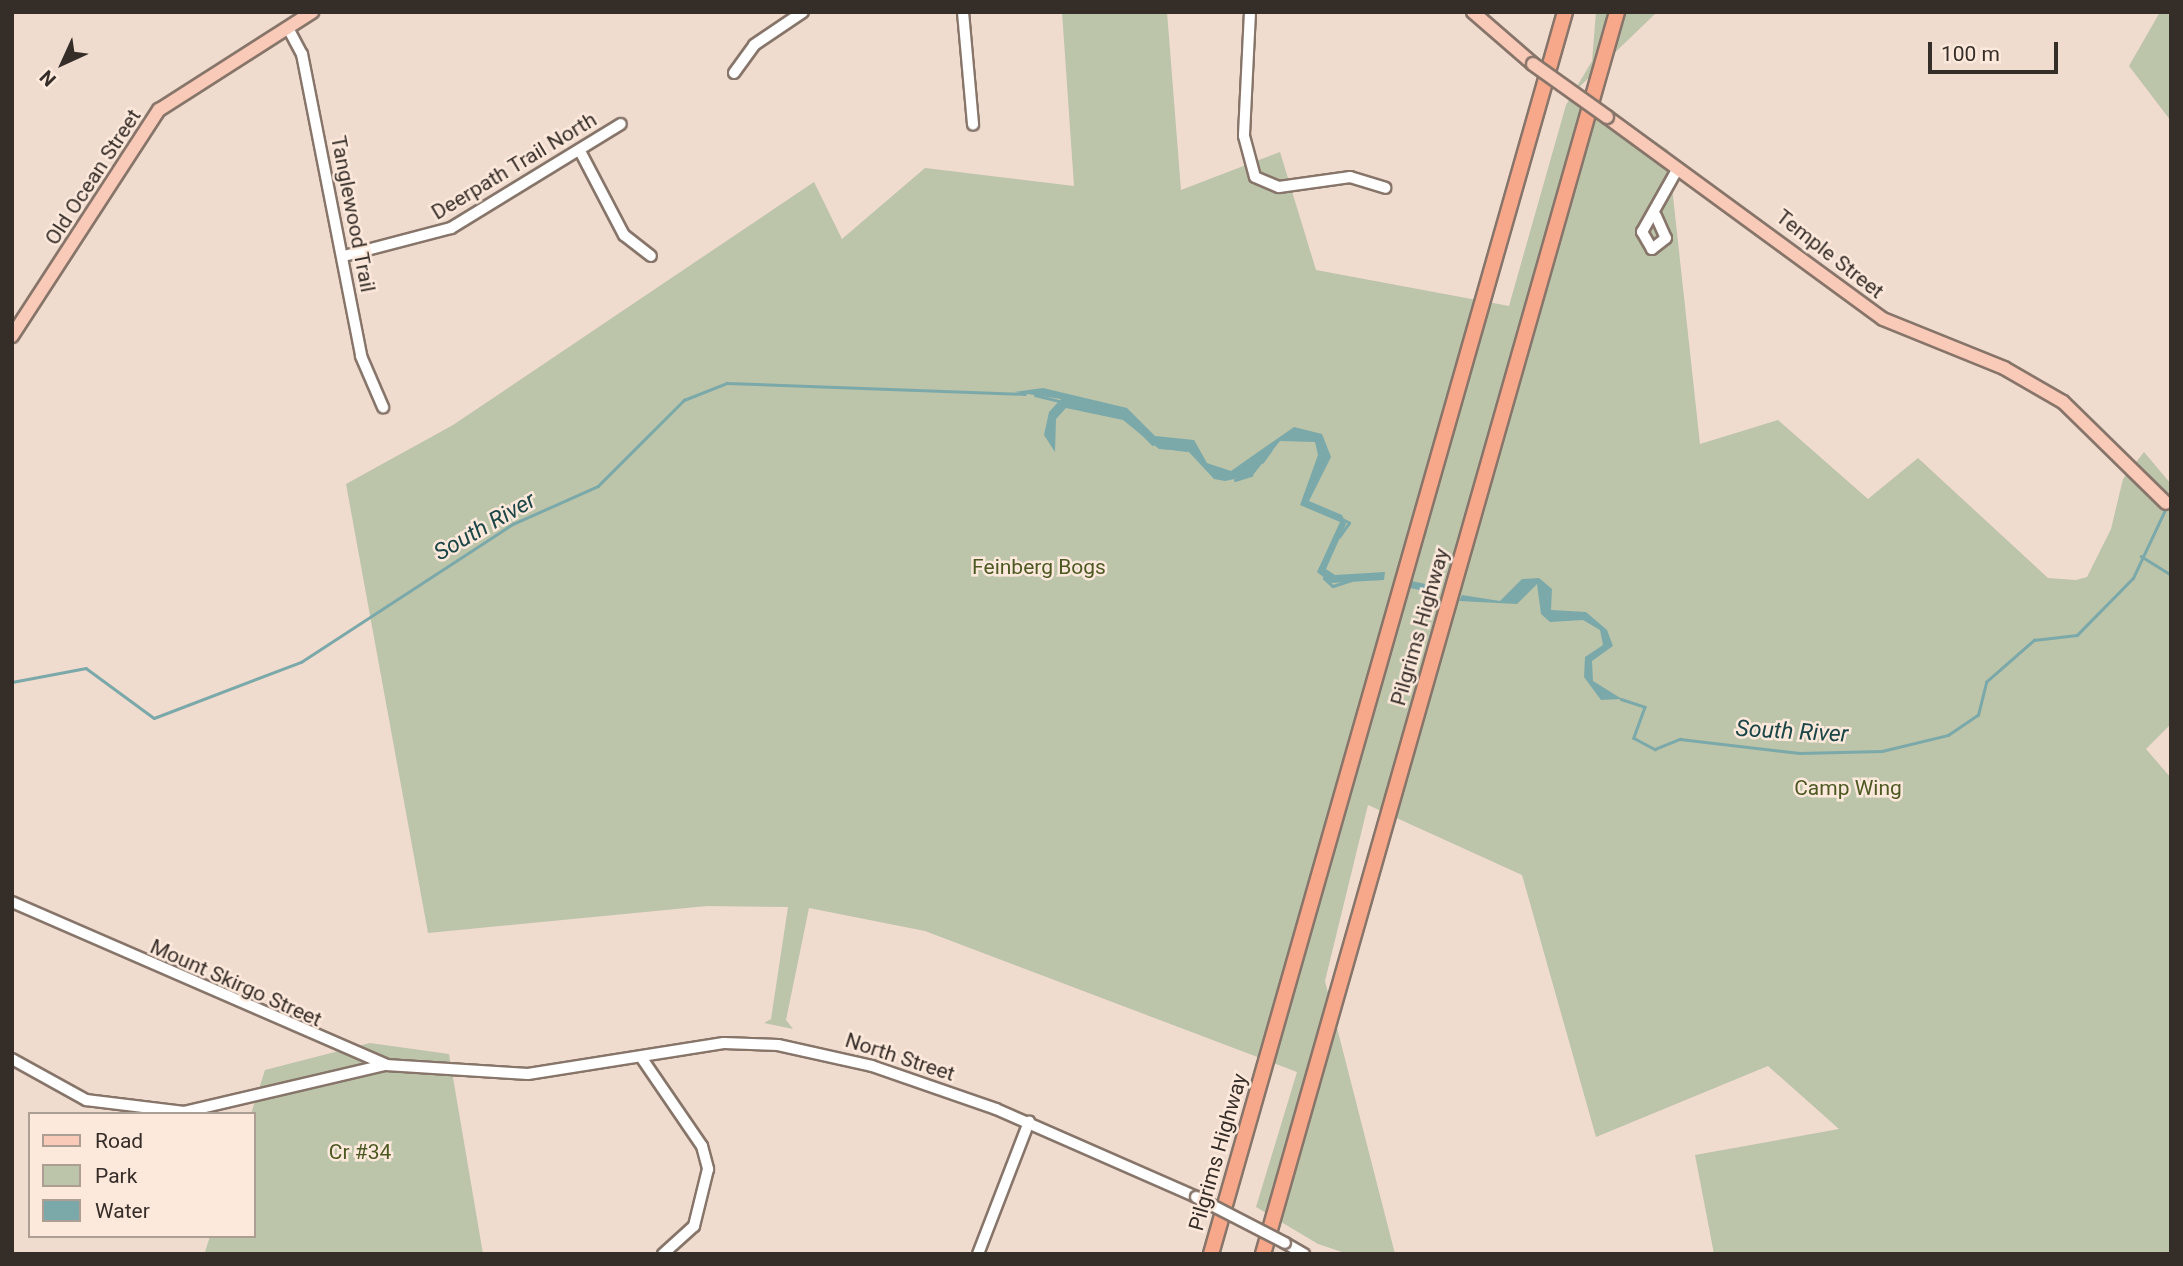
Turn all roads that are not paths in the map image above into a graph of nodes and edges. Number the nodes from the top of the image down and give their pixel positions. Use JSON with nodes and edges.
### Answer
{"nodes":[{"id":1,"x":312,"y":12,"type":"edge"},
{"id":2,"x":803,"y":12,"type":"edge"},
{"id":3,"x":963,"y":12,"type":"edge"},
{"id":4,"x":1250,"y":12,"type":"edge"},
{"id":5,"x":1473,"y":12,"type":"edge"},
{"id":6,"x":1565,"y":12,"type":"edge"},
{"id":7,"x":1617,"y":12,"type":"edge"},
{"id":8,"x":288,"y":28,"type":"junction"},
{"id":9,"x":734,"y":73,"type":"dead end"},
{"id":10,"x":621,"y":124,"type":"dead end"},
{"id":11,"x":973,"y":125,"type":"dead end"},
{"id":12,"x":580,"y":151,"type":"junction"},
{"id":13,"x":1678,"y":168,"type":"junction"},
{"id":14,"x":1385,"y":188,"type":"dead end"},
{"id":15,"x":1656,"y":216,"type":"dead end"},
{"id":16,"x":344,"y":256,"type":"junction"},
{"id":17,"x":651,"y":256,"type":"dead end"},
{"id":18,"x":12,"y":336,"type":"edge"},
{"id":19,"x":383,"y":407,"type":"dead end"},
{"id":20,"x":2169,"y":506,"type":"edge"},
{"id":21,"x":12,"y":902,"type":"edge"},
{"id":22,"x":641,"y":1058,"type":"junction"},
{"id":23,"x":12,"y":1059,"type":"edge"},
{"id":24,"x":386,"y":1065,"type":"junction"},
{"id":25,"x":452,"y":1072,"type":"joint"},
{"id":26,"x":1029,"y":1122,"type":"junction"},
{"id":27,"x":663,"y":1254,"type":"edge"},
{"id":28,"x":978,"y":1254,"type":"edge"},
{"id":29,"x":1211,"y":1254,"type":"edge"},
{"id":30,"x":1263,"y":1254,"type":"edge"},
{"id":31,"x":1304,"y":1254,"type":"edge"}],
"edges":[{"from":1,"to":8,"type":"main road","name":"Old Ocean Street"},
{"from":2,"to":9,"type":"street"},
{"from":3,"to":11,"type":"street"},
{"from":4,"to":14,"type":"street"},
{"from":5,"to":13,"type":"main road","name":"Temple Street","bridge":true},
{"from":6,"to":29,"type":"highway","name":"Pilgrims Highway"},
{"from":7,"to":30,"type":"highway","name":"Pilgrims Highway"},
{"from":8,"to":16,"type":"street","name":"Tanglewood Trail"},
{"from":8,"to":18,"type":"main road","name":"Old Ocean Street"},
{"from":10,"to":12,"type":"street","name":"Deerpath Trail North"},
{"from":12,"to":16,"type":"street","name":"Deerpath Trail North"},
{"from":12,"to":17,"type":"street"},
{"from":13,"to":15,"type":"street"},
{"from":13,"to":20,"type":"main road","name":"Temple Street"},
{"from":16,"to":19,"type":"street","name":"Tanglewood Trail"},
{"from":21,"to":24,"type":"street","name":"Mount Skirgo Street"},
{"from":22,"to":25,"type":"street","name":"North Street"},
{"from":22,"to":26,"type":"street","name":"North Street"},
{"from":22,"to":27,"type":"street"},
{"from":23,"to":24,"type":"street"},
{"from":24,"to":25,"type":"street","name":"Mount Skirgo Street"},
{"from":26,"to":28,"type":"street"},
{"from":26,"to":31,"type":"street","name":"North Street","bridge":true}]}
